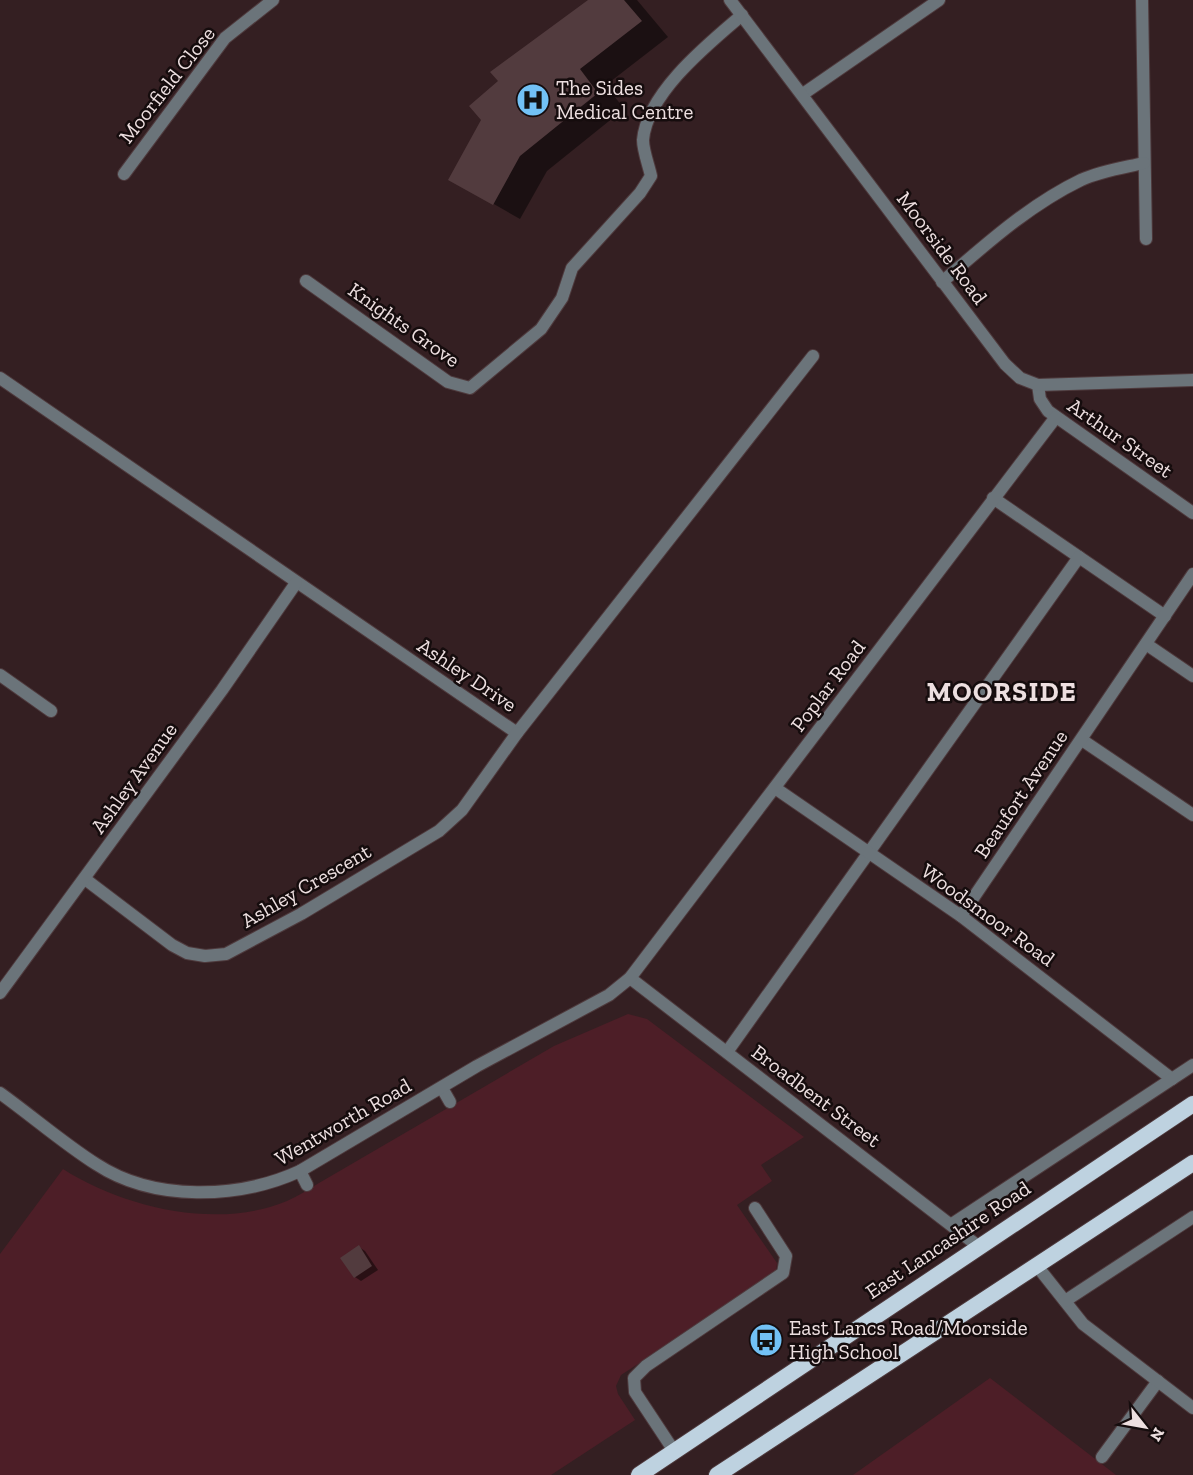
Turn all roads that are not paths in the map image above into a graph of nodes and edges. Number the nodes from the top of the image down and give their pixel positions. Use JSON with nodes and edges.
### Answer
{"nodes":[{"id":1,"x":273,"y":0,"type":"edge"},
{"id":2,"x":730,"y":0,"type":"edge"},
{"id":3,"x":939,"y":0,"type":"edge"},
{"id":4,"x":1142,"y":0,"type":"edge"},
{"id":5,"x":742,"y":15,"type":"junction"},
{"id":6,"x":803,"y":94,"type":"junction"},
{"id":7,"x":1144,"y":163,"type":"junction"},
{"id":8,"x":124,"y":174,"type":"dead end"},
{"id":9,"x":1146,"y":239,"type":"dead end"},
{"id":10,"x":306,"y":281,"type":"dead end"},
{"id":11,"x":942,"y":282,"type":"junction"},
{"id":12,"x":813,"y":356,"type":"dead end"},
{"id":13,"x":0,"y":378,"type":"edge"},
{"id":14,"x":1193,"y":380,"type":"edge"},
{"id":15,"x":1038,"y":385,"type":"junction"},
{"id":16,"x":1056,"y":417,"type":"junction"},
{"id":17,"x":993,"y":498,"type":"junction"},
{"id":18,"x":1193,"y":513,"type":"edge"},
{"id":19,"x":1079,"y":557,"type":"junction"},
{"id":20,"x":1193,"y":574,"type":"edge"},
{"id":21,"x":296,"y":584,"type":"junction"},
{"id":22,"x":1165,"y":616,"type":"junction"},
{"id":23,"x":1146,"y":644,"type":"junction"},
{"id":24,"x":0,"y":675,"type":"edge"},
{"id":25,"x":1193,"y":676,"type":"edge"},
{"id":26,"x":51,"y":711,"type":"dead end"},
{"id":27,"x":517,"y":733,"type":"junction"},
{"id":28,"x":1082,"y":740,"type":"junction"},
{"id":29,"x":775,"y":788,"type":"junction"},
{"id":30,"x":1193,"y":815,"type":"edge"},
{"id":31,"x":869,"y":853,"type":"junction"},
{"id":32,"x":85,"y":879,"type":"junction"},
{"id":33,"x":961,"y":916,"type":"junction"},
{"id":34,"x":630,"y":978,"type":"junction"},
{"id":35,"x":0,"y":993,"type":"edge"},
{"id":36,"x":727,"y":1052,"type":"junction"},
{"id":37,"x":1193,"y":1065,"type":"edge"},
{"id":38,"x":1172,"y":1079,"type":"junction"},
{"id":39,"x":442,"y":1088,"type":"junction"},
{"id":40,"x":0,"y":1093,"type":"edge"},
{"id":41,"x":450,"y":1102,"type":"dead end"},
{"id":42,"x":1193,"y":1104,"type":"edge"},
{"id":43,"x":1193,"y":1163,"type":"edge"},
{"id":44,"x":300,"y":1171,"type":"junction"},
{"id":45,"x":307,"y":1185,"type":"dead end"},
{"id":46,"x":755,"y":1208,"type":"dead end"},
{"id":47,"x":1193,"y":1217,"type":"edge"},
{"id":48,"x":952,"y":1224,"type":"junction"},
{"id":49,"x":978,"y":1246,"type":"junction"},
{"id":50,"x":1037,"y":1266,"type":"junction"},
{"id":51,"x":1065,"y":1301,"type":"junction"},
{"id":52,"x":1158,"y":1382,"type":"junction"},
{"id":53,"x":1193,"y":1408,"type":"edge"},
{"id":54,"x":674,"y":1451,"type":"junction"},
{"id":55,"x":1102,"y":1457,"type":"dead end"},
{"id":56,"x":639,"y":1475,"type":"edge"},
{"id":57,"x":717,"y":1475,"type":"edge"}],
"edges":[{"from":1,"to":8,"type":"street","name":"Moorfield Close"},
{"from":2,"to":5,"type":"street","name":"Moorside Road"},
{"from":3,"to":6,"type":"street"},
{"from":4,"to":7,"type":"street"},
{"from":5,"to":6,"type":"street","name":"Moorside Road"},
{"from":5,"to":10,"type":"street","name":"Knights Grove"},
{"from":6,"to":11,"type":"street","name":"Moorside Road"},
{"from":7,"to":9,"type":"street"},
{"from":7,"to":11,"type":"street"},
{"from":11,"to":15,"type":"street","name":"Moorside Road"},
{"from":12,"to":27,"type":"street","name":"Ashley Drive"},
{"from":13,"to":21,"type":"street","name":"Ashley Drive"},
{"from":14,"to":15,"type":"street"},
{"from":15,"to":16,"type":"street","name":"Arthur Street"},
{"from":16,"to":17,"type":"street","name":"Poplar Road"},
{"from":16,"to":18,"type":"street","name":"Arthur Street"},
{"from":17,"to":19,"type":"street"},
{"from":17,"to":29,"type":"street","name":"Poplar Road"},
{"from":19,"to":22,"type":"street"},
{"from":19,"to":31,"type":"street"},
{"from":20,"to":22,"type":"street","name":"Beaufort Avenue"},
{"from":21,"to":27,"type":"street","name":"Ashley Drive"},
{"from":21,"to":32,"type":"street","name":"Ashley Avenue"},
{"from":22,"to":23,"type":"street","name":"Beaufort Avenue"},
{"from":23,"to":25,"type":"street"},
{"from":23,"to":28,"type":"street","name":"Beaufort Avenue"},
{"from":24,"to":26,"type":"street"},
{"from":27,"to":32,"type":"street","name":"Ashley Crescent"},
{"from":28,"to":30,"type":"street"},
{"from":28,"to":33,"type":"street","name":"Beaufort Avenue"},
{"from":29,"to":31,"type":"street","name":"Woodsmoor Road"},
{"from":29,"to":34,"type":"street","name":"Poplar Road"},
{"from":31,"to":33,"type":"street","name":"Woodsmoor Road"},
{"from":31,"to":36,"type":"street"},
{"from":32,"to":35,"type":"street","name":"Ashley Avenue"},
{"from":33,"to":38,"type":"street","name":"Woodsmoor Road"},
{"from":34,"to":36,"type":"street","name":"Broadbent Street"},
{"from":34,"to":39,"type":"street","name":"Wentworth Road"},
{"from":36,"to":48,"type":"street","name":"Broadbent Street"},
{"from":37,"to":38,"type":"street"},
{"from":38,"to":48,"type":"street"},
{"from":39,"to":41,"type":"street"},
{"from":39,"to":44,"type":"street","name":"Wentworth Road"},
{"from":40,"to":44,"type":"street","name":"Wentworth Road"},
{"from":42,"to":49,"type":"highway","name":"East Lancashire Road"},
{"from":43,"to":50,"type":"highway"},
{"from":44,"to":45,"type":"street"},
{"from":46,"to":54,"type":"street"},
{"from":47,"to":51,"type":"street"},
{"from":48,"to":49,"type":"street","name":"Broadbent Street"},
{"from":49,"to":54,"type":"highway","name":"East Lancashire Road"},
{"from":50,"to":51,"type":"street"},
{"from":50,"to":57,"type":"highway"},
{"from":51,"to":52,"type":"street"},
{"from":52,"to":53,"type":"street"},
{"from":52,"to":55,"type":"street"},
{"from":54,"to":56,"type":"highway","name":"East Lancashire Road"}]}
